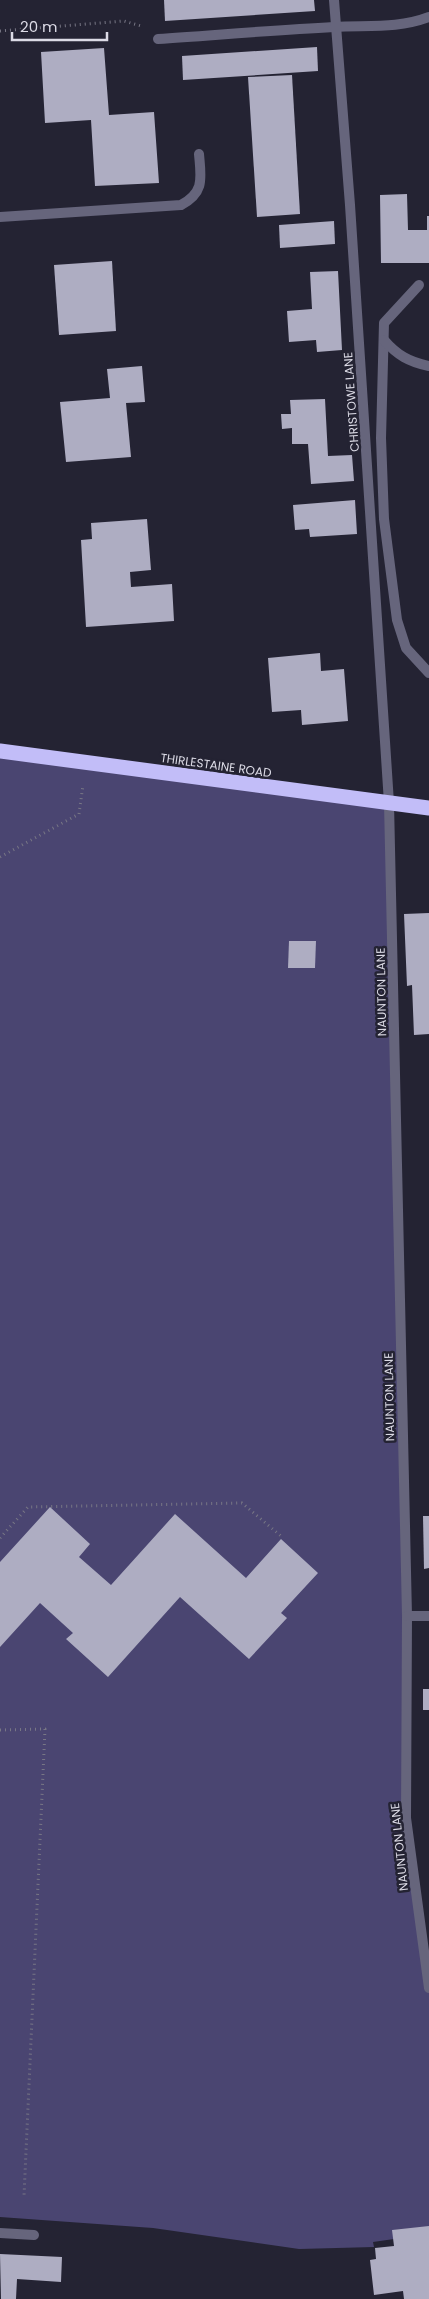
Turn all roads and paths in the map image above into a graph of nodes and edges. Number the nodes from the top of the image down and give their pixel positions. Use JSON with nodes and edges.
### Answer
{"nodes":[{"id":1,"x":334,"y":0,"type":"edge"},
{"id":2,"x":429,"y":17,"type":"edge"},
{"id":3,"x":336,"y":27,"type":"junction"},
{"id":4,"x":0,"y":31,"type":"edge"},
{"id":5,"x":158,"y":39,"type":"joint"},
{"id":6,"x":200,"y":154,"type":"dead end"},
{"id":7,"x":0,"y":217,"type":"edge"},
{"id":8,"x":418,"y":285,"type":"dead end"},
{"id":9,"x":384,"y":340,"type":"junction"},
{"id":10,"x":429,"y":366,"type":"edge"},
{"id":11,"x":429,"y":673,"type":"edge"},
{"id":12,"x":0,"y":751,"type":"edge"},
{"id":13,"x":84,"y":782,"type":"dead end"},
{"id":14,"x":389,"y":804,"type":"junction"},
{"id":15,"x":429,"y":808,"type":"edge"},
{"id":16,"x":0,"y":857,"type":"edge"},
{"id":17,"x":281,"y":1536,"type":"dead end"},
{"id":18,"x":0,"y":1538,"type":"edge"},
{"id":19,"x":407,"y":1616,"type":"junction"},
{"id":20,"x":429,"y":1616,"type":"edge"},
{"id":21,"x":0,"y":1730,"type":"edge"},
{"id":22,"x":429,"y":1988,"type":"edge"},
{"id":23,"x":24,"y":2196,"type":"dead end"},
{"id":24,"x":0,"y":2233,"type":"edge"},
{"id":25,"x":34,"y":2235,"type":"dead end"}],
"edges":[{"from":1,"to":3,"type":"street","name":"CHRISTOWE LANE"},
{"from":2,"to":3,"type":"street"},
{"from":3,"to":5,"type":"street"},
{"from":3,"to":14,"type":"street","name":"CHRISTOWE LANE"},
{"from":4,"to":5,"type":"path"},
{"from":6,"to":7,"type":"street"},
{"from":8,"to":9,"type":"street"},
{"from":9,"to":10,"type":"street"},
{"from":9,"to":11,"type":"street"},
{"from":12,"to":14,"type":"highway","name":"THIRLESTAINE ROAD"},
{"from":13,"to":16,"type":"path"},
{"from":14,"to":15,"type":"highway","name":"THIRLESTAINE ROAD"},
{"from":14,"to":19,"type":"street","name":"NAUNTON LANE"},
{"from":17,"to":18,"type":"path"},
{"from":19,"to":20,"type":"street"},
{"from":19,"to":22,"type":"street","name":"NAUNTON LANE"},
{"from":21,"to":23,"type":"path"},
{"from":24,"to":25,"type":"street"}]}
